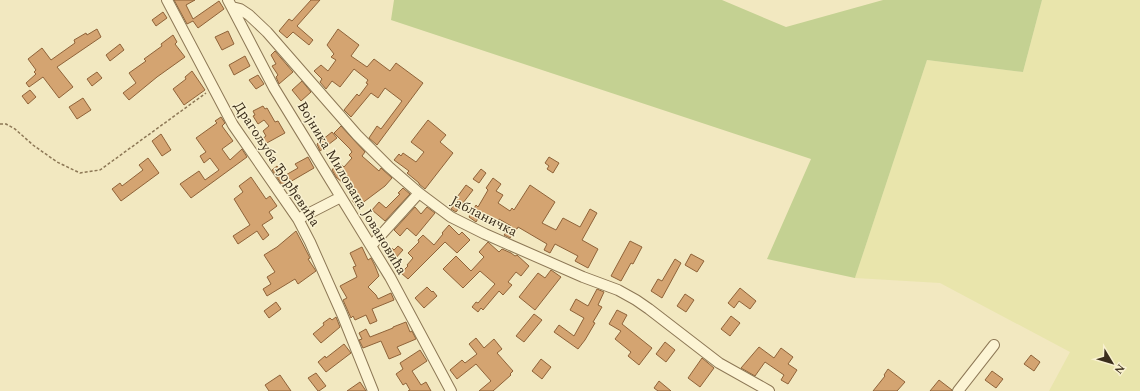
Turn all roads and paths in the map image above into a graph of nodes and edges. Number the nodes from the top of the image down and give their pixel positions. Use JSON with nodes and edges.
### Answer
{"nodes":[{"id":1,"x":167,"y":0,"type":"edge"},
{"id":2,"x":231,"y":2,"type":"edge"},
{"id":3,"x":213,"y":88,"type":"junction"},
{"id":4,"x":0,"y":124,"type":"edge"},
{"id":5,"x":419,"y":193,"type":"junction"},
{"id":6,"x":341,"y":197,"type":"junction"},
{"id":7,"x":298,"y":219,"type":"junction"},
{"id":8,"x":371,"y":246,"type":"junction"},
{"id":9,"x":994,"y":345,"type":"dead end"},
{"id":10,"x":373,"y":391,"type":"edge"},
{"id":11,"x":451,"y":391,"type":"edge"},
{"id":12,"x":768,"y":391,"type":"edge"},
{"id":13,"x":958,"y":391,"type":"edge"}],
"edges":[{"from":1,"to":3,"type":"street","name":"Драгољуба Ђорђевића"},
{"from":2,"to":5,"type":"street","name":"Јабланичка"},
{"from":2,"to":6,"type":"street","name":"Војника Милована Јовановића"},
{"from":3,"to":4,"type":"path"},
{"from":3,"to":7,"type":"street","name":"Драгољуба Ђорђевића"},
{"from":5,"to":8,"type":"street"},
{"from":5,"to":12,"type":"street","name":"Јабланичка"},
{"from":6,"to":7,"type":"street"},
{"from":6,"to":8,"type":"street","name":"Војника Милована Јовановића"},
{"from":7,"to":10,"type":"street","name":"Драгољуба Ђорђевића"},
{"from":8,"to":11,"type":"street","name":"Војника Милована Јовановића"},
{"from":9,"to":13,"type":"street"}]}
